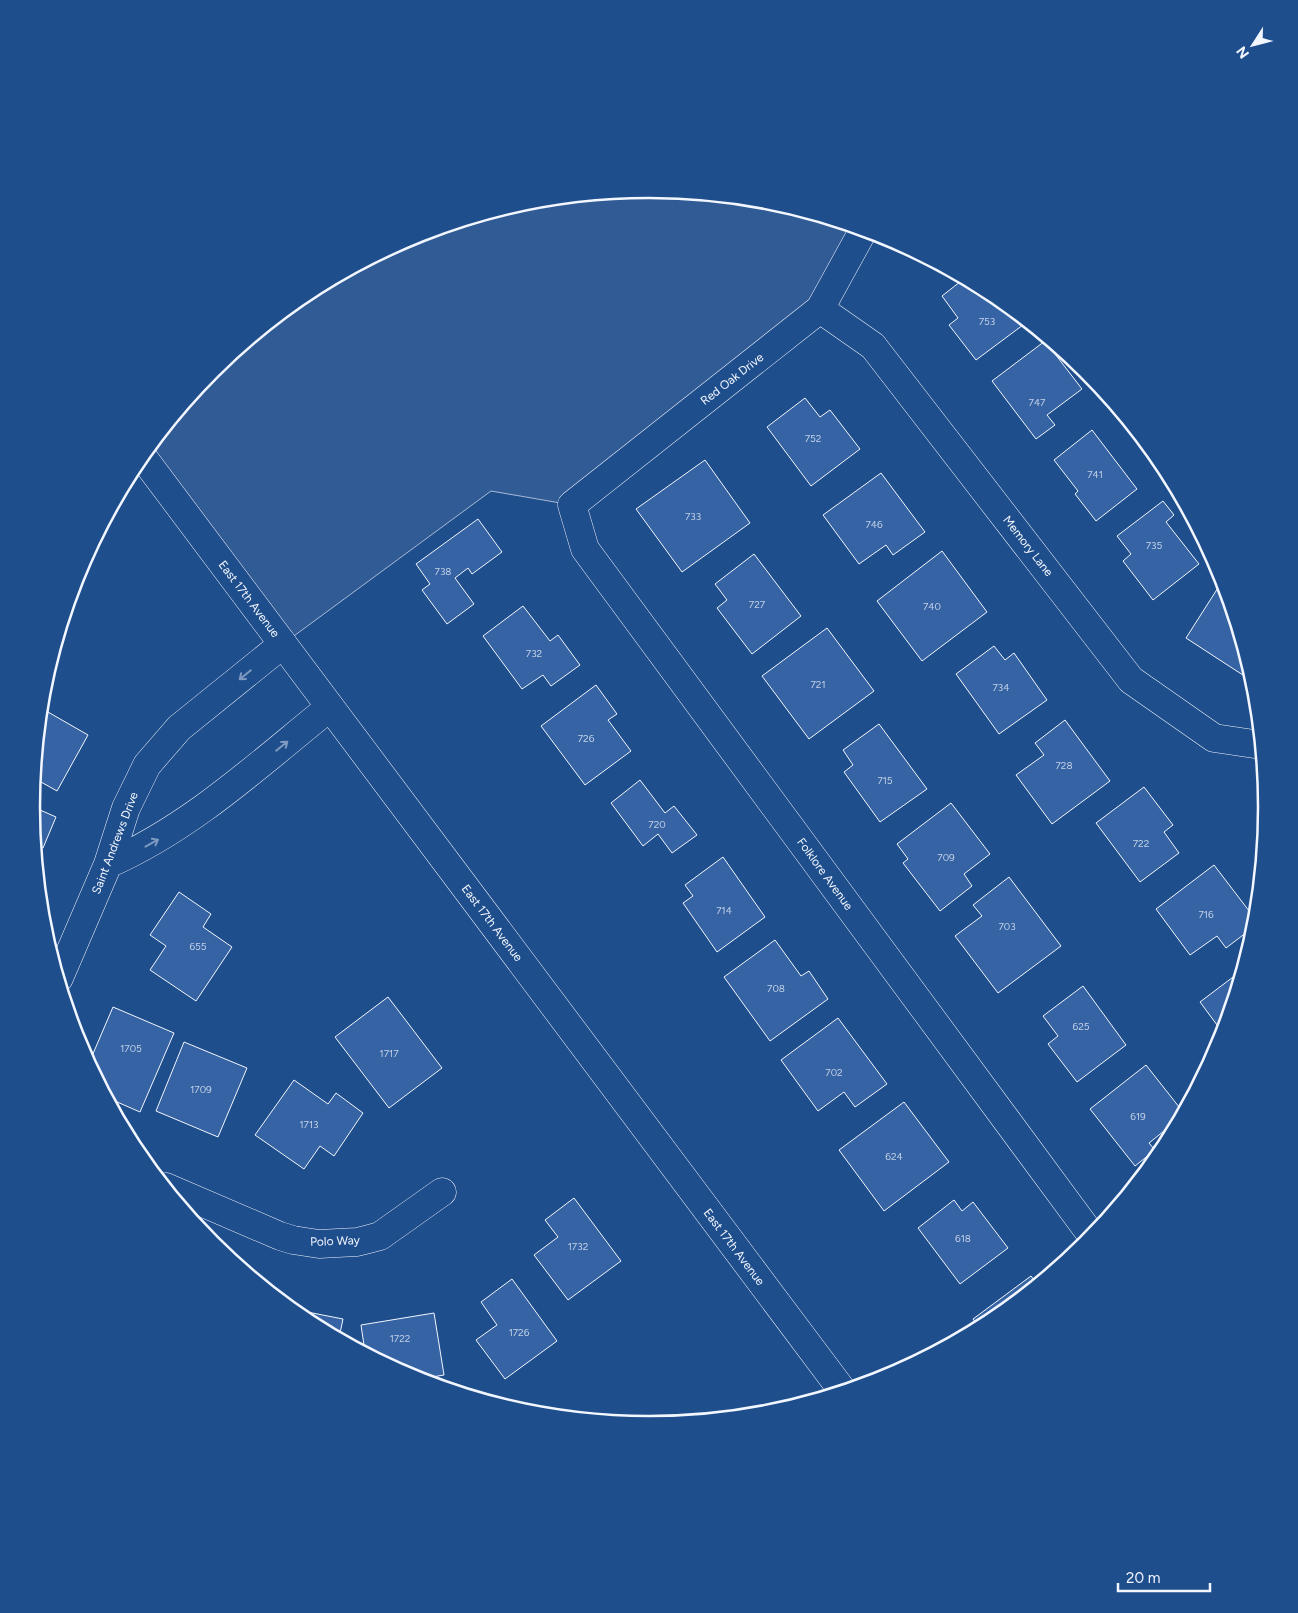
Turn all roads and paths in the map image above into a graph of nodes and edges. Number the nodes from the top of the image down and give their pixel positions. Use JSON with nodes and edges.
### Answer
{"nodes":[{"id":1,"x":860,"y":236,"type":"edge"},
{"id":2,"x":820,"y":309,"type":"junction"},
{"id":3,"x":147,"y":463,"type":"edge"},
{"id":4,"x":572,"y":506,"type":"joint"},
{"id":5,"x":282,"y":644,"type":"junction"},
{"id":6,"x":330,"y":707,"type":"junction"},
{"id":7,"x":1255,"y":744,"type":"edge"},
{"id":8,"x":108,"y":864,"type":"junction"},
{"id":9,"x":62,"y":968,"type":"edge"},
{"id":10,"x":178,"y":1192,"type":"edge"},
{"id":11,"x":442,"y":1192,"type":"dead end"},
{"id":12,"x":1087,"y":1229,"type":"edge"},
{"id":13,"x":838,"y":1385,"type":"edge"}],
"edges":[{"from":1,"to":2,"type":"street","name":"Red Oak Drive"},
{"from":2,"to":4,"type":"street","name":"Red Oak Drive"},
{"from":2,"to":7,"type":"street","name":"Memory Lane"},
{"from":3,"to":5,"type":"street","name":"East 17th Avenue"},
{"from":4,"to":12,"type":"street","name":"Folklore Avenue"},
{"from":5,"to":6,"type":"street","name":"East 17th Avenue"},
{"from":5,"to":8,"type":"street","name":"Saint Andrews Drive","one_way":true},
{"from":8,"to":6,"type":"street","one_way":true},
{"from":6,"to":13,"type":"street","name":"East 17th Avenue"},
{"from":8,"to":9,"type":"street","name":"Saint Andrews Drive"},
{"from":10,"to":11,"type":"street","name":"Polo Way"}]}
